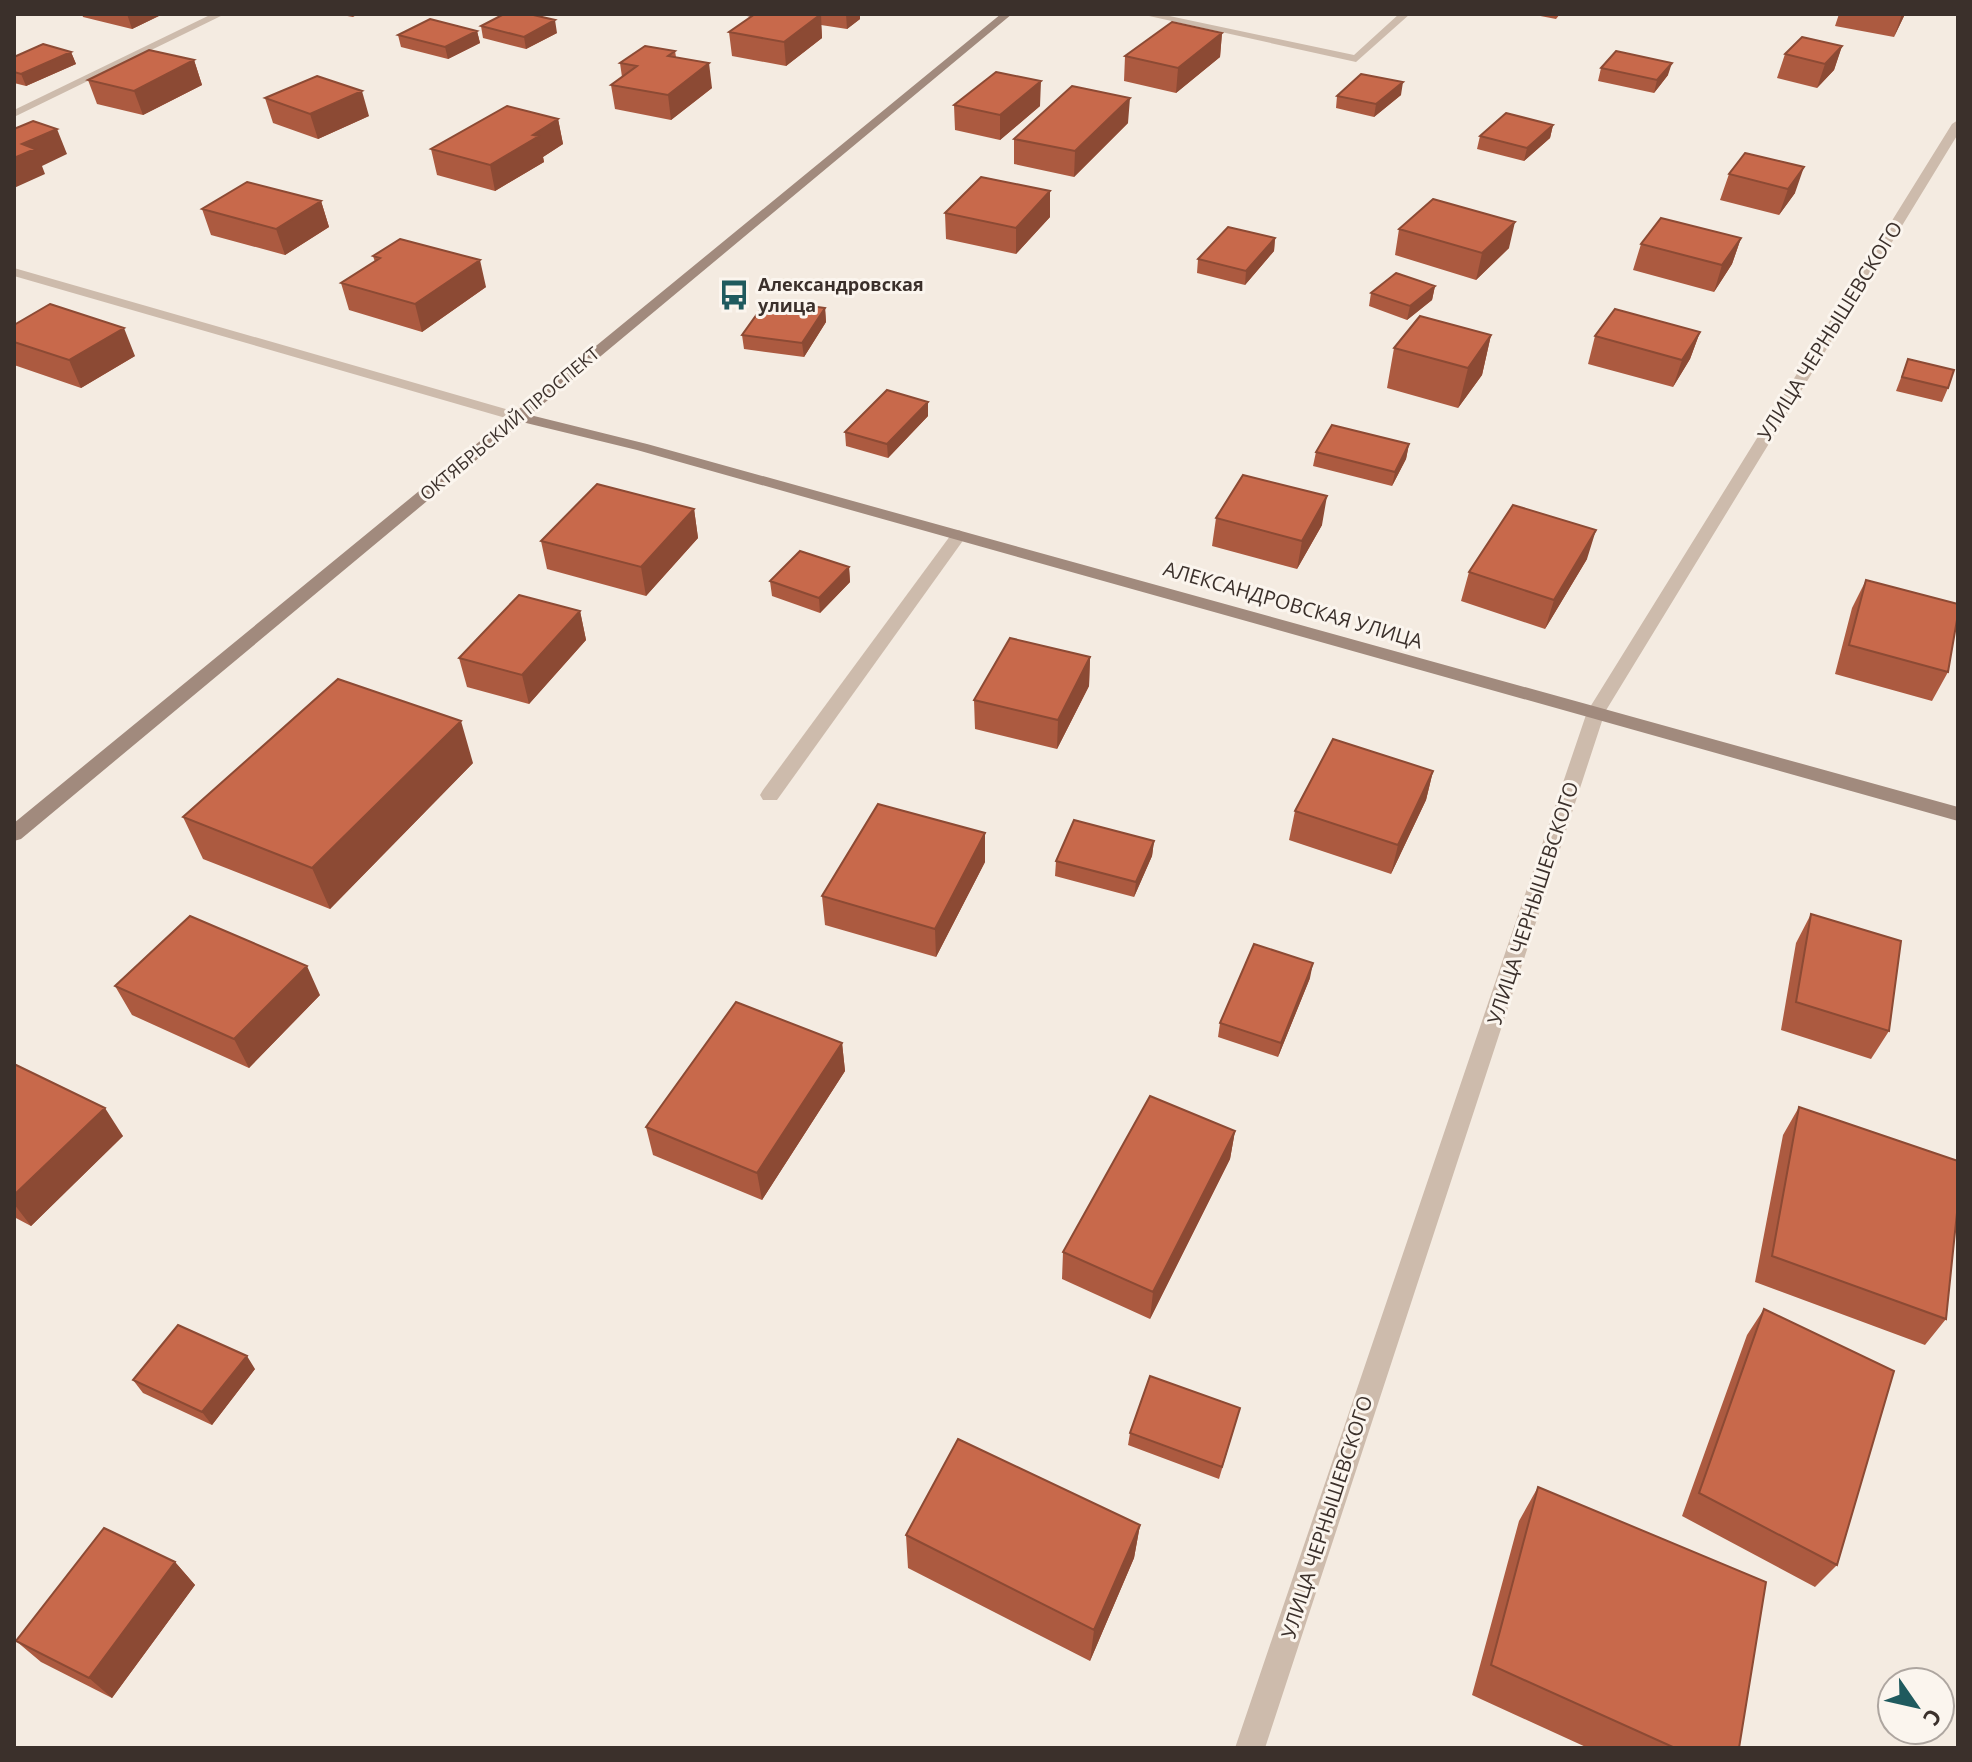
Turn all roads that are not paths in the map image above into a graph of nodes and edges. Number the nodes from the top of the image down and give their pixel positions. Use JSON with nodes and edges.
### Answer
{"nodes":[{"id":1,"x":220,"y":14,"type":"edge"},
{"id":2,"x":1007,"y":14,"type":"edge"},
{"id":3,"x":1145,"y":14,"type":"edge"},
{"id":4,"x":1405,"y":14,"type":"edge"},
{"id":5,"x":14,"y":114,"type":"edge"},
{"id":6,"x":1958,"y":124,"type":"edge"},
{"id":7,"x":14,"y":272,"type":"edge"},
{"id":8,"x":518,"y":417,"type":"junction"},
{"id":9,"x":959,"y":535,"type":"junction"},
{"id":10,"x":1596,"y":712,"type":"junction"},
{"id":11,"x":770,"y":795,"type":"dead end"},
{"id":12,"x":1958,"y":814,"type":"edge"},
{"id":13,"x":14,"y":834,"type":"edge"},
{"id":14,"x":1250,"y":1748,"type":"edge"}],
"edges":[{"from":1,"to":5,"type":"street"},
{"from":2,"to":8,"type":"street","name":"ОКТЯБРЬСКИЙ ПРОСПЕКТ"},
{"from":3,"to":4,"type":"street"},
{"from":6,"to":10,"type":"street","name":"УЛИЦА ЧЕРНЫШЕВСКОГО"},
{"from":7,"to":8,"type":"street","name":"АЛЕКСАНДРОВСКАЯ УЛИЦА"},
{"from":8,"to":9,"type":"street","name":"АЛЕКСАНДРОВСКАЯ УЛИЦА"},
{"from":8,"to":13,"type":"street","name":"ОКТЯБРЬСКИЙ ПРОСПЕКТ"},
{"from":9,"to":10,"type":"street","name":"АЛЕКСАНДРОВСКАЯ УЛИЦА"},
{"from":9,"to":11,"type":"street"},
{"from":10,"to":12,"type":"street","name":"АЛЕКСАНДРОВСКАЯ УЛИЦА"},
{"from":10,"to":14,"type":"street","name":"УЛИЦА ЧЕРНЫШЕВСКОГО"}]}
